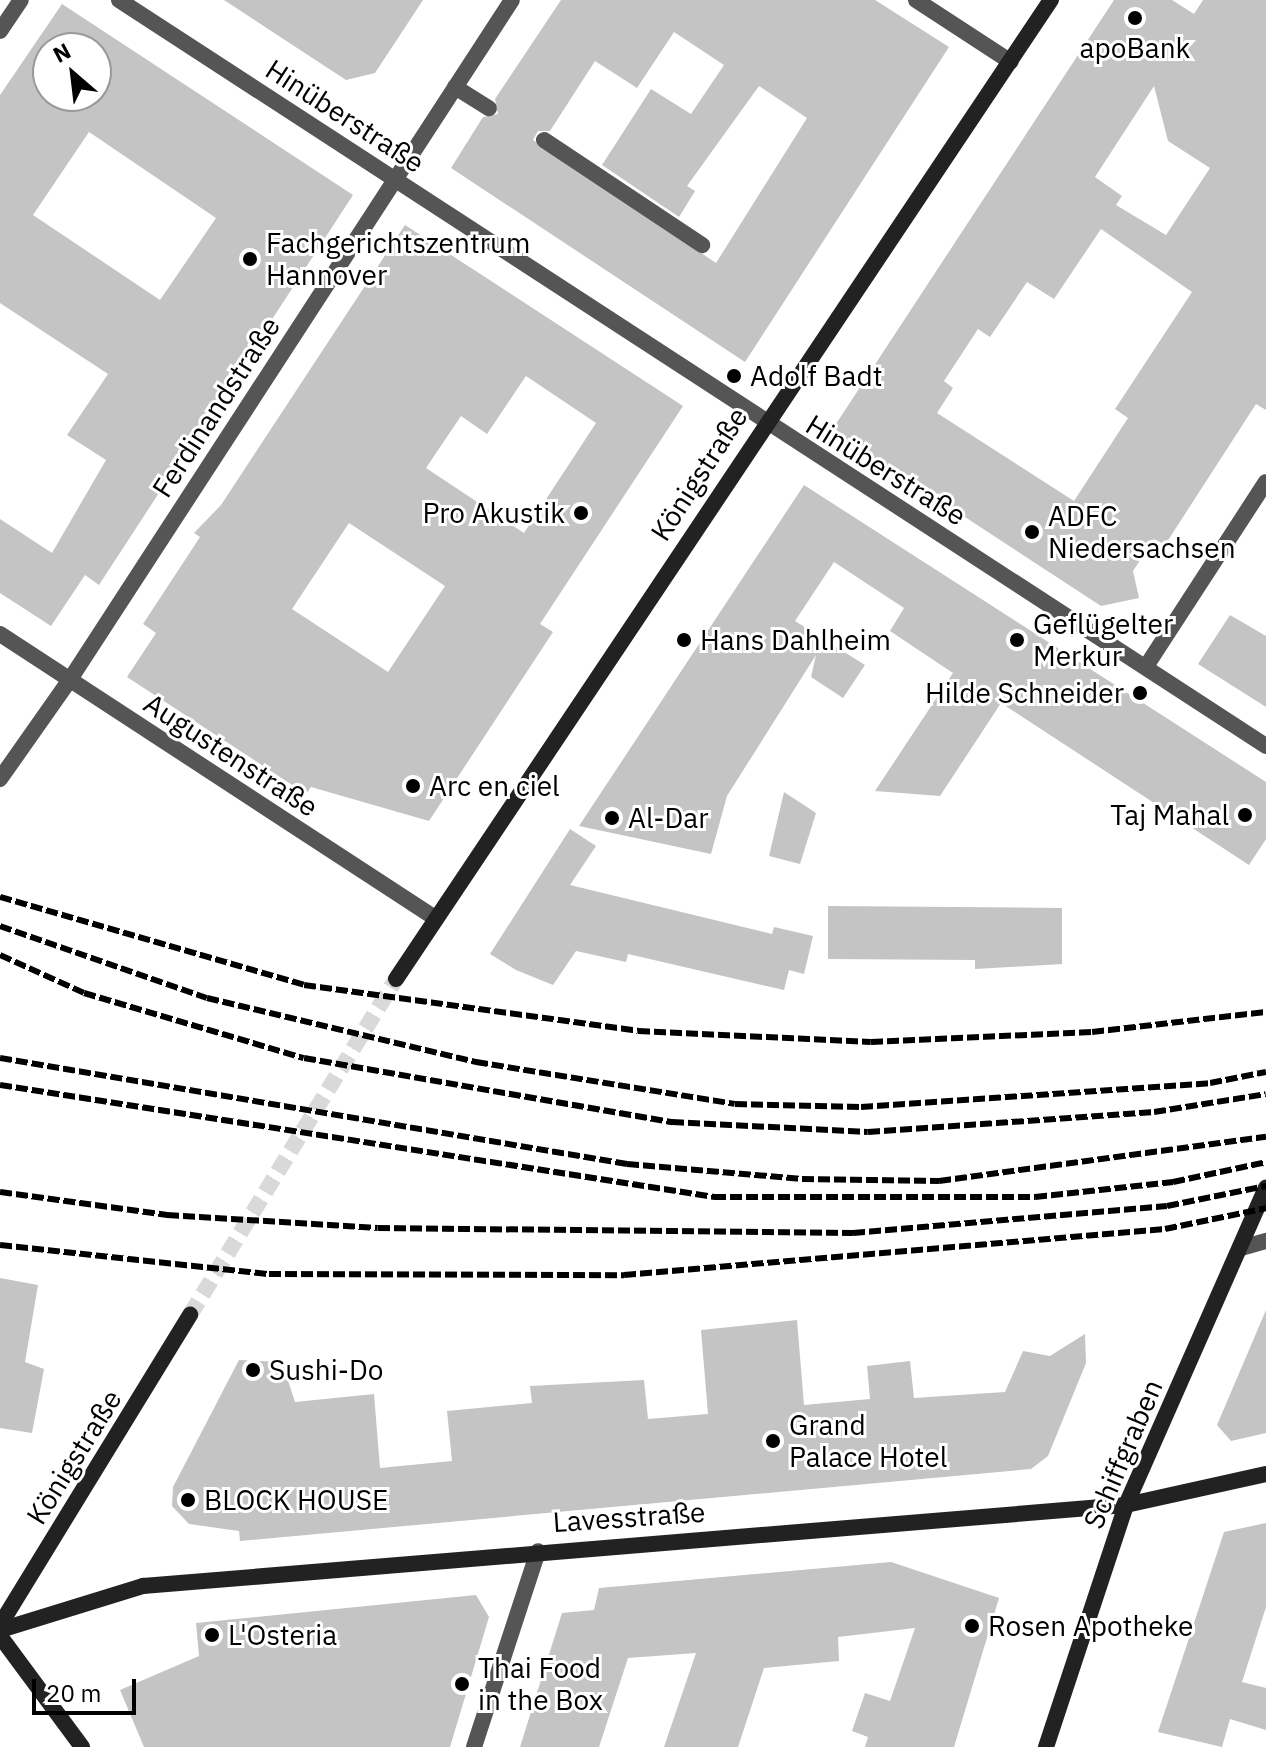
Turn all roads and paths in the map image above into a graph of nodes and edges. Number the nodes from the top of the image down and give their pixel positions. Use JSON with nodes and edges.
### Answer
{"nodes":[{"id":1,"x":21,"y":0,"type":"edge"},
{"id":2,"x":119,"y":0,"type":"edge"},
{"id":3,"x":512,"y":0,"type":"edge"},
{"id":4,"x":916,"y":0,"type":"edge"},
{"id":5,"x":1051,"y":0,"type":"edge"},
{"id":6,"x":0,"y":31,"type":"edge"},
{"id":7,"x":1011,"y":62,"type":"junction"},
{"id":8,"x":455,"y":87,"type":"junction"},
{"id":9,"x":489,"y":108,"type":"dead end"},
{"id":10,"x":544,"y":140,"type":"dead end"},
{"id":11,"x":394,"y":178,"type":"junction"},
{"id":12,"x":702,"y":245,"type":"dead end"},
{"id":13,"x":762,"y":423,"type":"junction"},
{"id":14,"x":1266,"y":482,"type":"edge"},
{"id":15,"x":0,"y":634,"type":"edge"},
{"id":16,"x":1147,"y":665,"type":"junction"},
{"id":17,"x":69,"y":681,"type":"junction"},
{"id":18,"x":1266,"y":746,"type":"edge"},
{"id":19,"x":0,"y":779,"type":"edge"},
{"id":20,"x":435,"y":918,"type":"junction"},
{"id":21,"x":396,"y":979,"type":"tunnel mouth"},
{"id":22,"x":1266,"y":1188,"type":"edge"},
{"id":23,"x":1266,"y":1241,"type":"edge"},
{"id":24,"x":1241,"y":1248,"type":"junction"},
{"id":25,"x":190,"y":1315,"type":"tunnel mouth"},
{"id":26,"x":1266,"y":1474,"type":"edge"},
{"id":27,"x":1126,"y":1505,"type":"junction"},
{"id":28,"x":538,"y":1551,"type":"junction"},
{"id":29,"x":0,"y":1628,"type":"edge"},
{"id":30,"x":0,"y":1636,"type":"edge"},
{"id":31,"x":82,"y":1747,"type":"edge"},
{"id":32,"x":474,"y":1747,"type":"edge"},
{"id":33,"x":1046,"y":1747,"type":"edge"}],
"edges":[{"from":1,"to":6,"type":"street"},
{"from":2,"to":11,"type":"street","name":"Hinüberstraße"},
{"from":3,"to":8,"type":"street","name":"Ferdinandstraße"},
{"from":4,"to":7,"type":"street"},
{"from":5,"to":7,"type":"street","name":"Königstraße"},
{"from":7,"to":13,"type":"street","name":"Königstraße"},
{"from":8,"to":9,"type":"street"},
{"from":8,"to":11,"type":"street","name":"Ferdinandstraße"},
{"from":10,"to":12,"type":"street"},
{"from":11,"to":13,"type":"street","name":"Hinüberstraße"},
{"from":11,"to":17,"type":"street","name":"Ferdinandstraße"},
{"from":13,"to":16,"type":"street","name":"Hinüberstraße"},
{"from":13,"to":20,"type":"street","name":"Königstraße"},
{"from":14,"to":16,"type":"street"},
{"from":15,"to":17,"type":"street","name":"Augustenstraße"},
{"from":16,"to":18,"type":"street","name":"Hinüberstraße"},
{"from":17,"to":19,"type":"street","name":"Ferdinandstraße"},
{"from":17,"to":20,"type":"street","name":"Augustenstraße"},
{"from":20,"to":21,"type":"street","name":"Königstraße"},
{"from":22,"to":24,"type":"street","name":"Schiffgraben"},
{"from":23,"to":24,"type":"street"},
{"from":24,"to":27,"type":"street","name":"Schiffgraben"},
{"from":25,"to":29,"type":"street","name":"Königstraße"},
{"from":26,"to":27,"type":"street","name":"Lavesstraße"},
{"from":27,"to":28,"type":"street","name":"Lavesstraße"},
{"from":27,"to":33,"type":"street","name":"Schiffgraben"},
{"from":28,"to":29,"type":"street","name":"Lavesstraße"},
{"from":28,"to":32,"type":"street"},
{"from":30,"to":31,"type":"street"}]}
